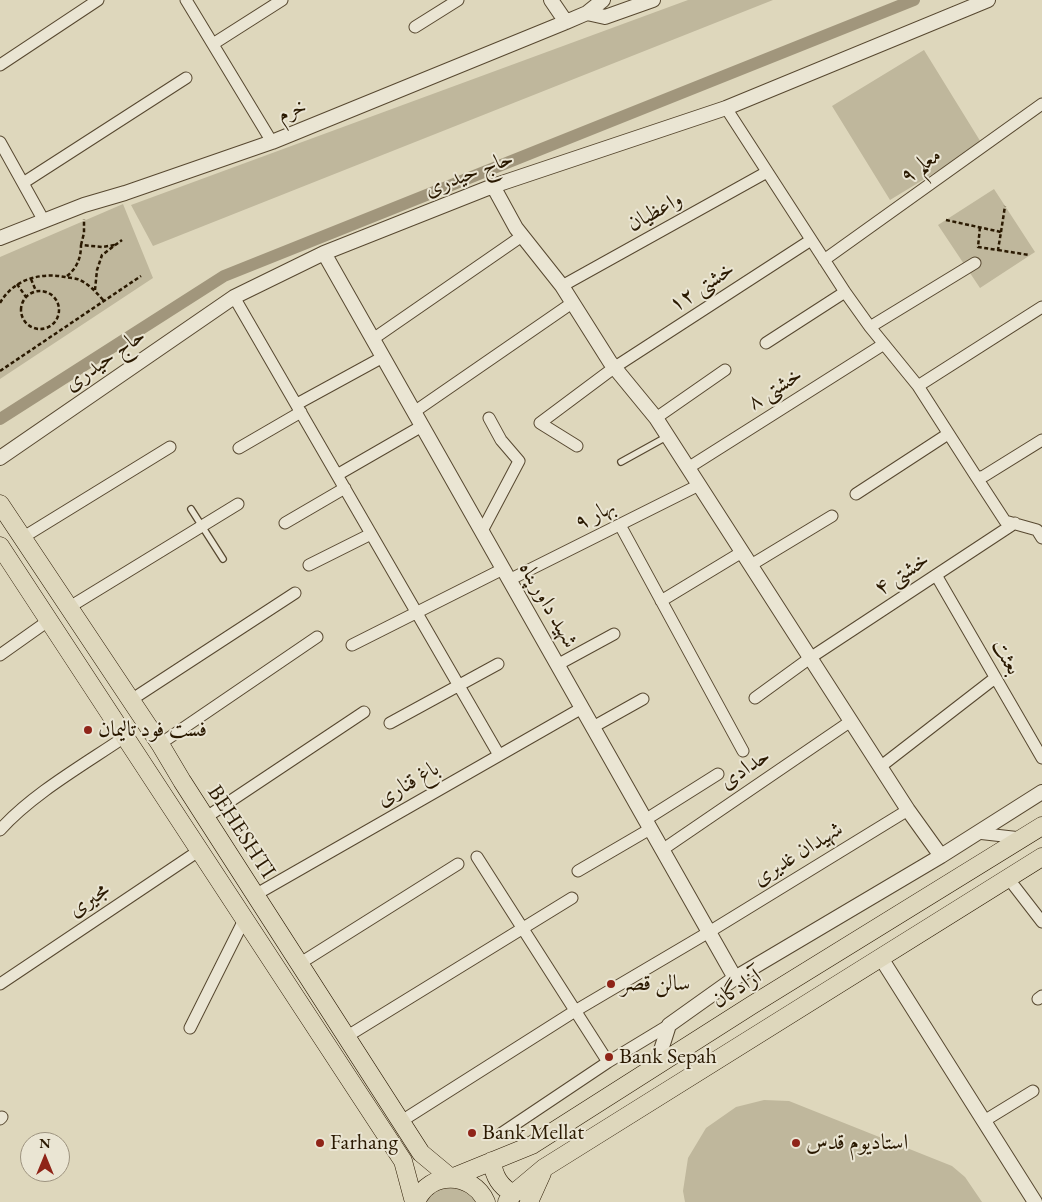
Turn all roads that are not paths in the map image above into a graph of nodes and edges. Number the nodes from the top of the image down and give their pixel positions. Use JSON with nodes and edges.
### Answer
{"nodes":[{"id":1,"x":98,"y":0,"type":"edge"},
{"id":2,"x":186,"y":0,"type":"edge"},
{"id":3,"x":282,"y":0,"type":"edge"},
{"id":4,"x":458,"y":0,"type":"edge"},
{"id":5,"x":551,"y":0,"type":"edge"},
{"id":6,"x":603,"y":0,"type":"edge"},
{"id":7,"x":653,"y":0,"type":"edge"},
{"id":8,"x":988,"y":0,"type":"edge"},
{"id":9,"x":587,"y":12,"type":"junction"},
{"id":10,"x":566,"y":22,"type":"junction"},
{"id":11,"x":414,"y":27,"type":"dead end"},
{"id":12,"x":213,"y":44,"type":"junction"},
{"id":13,"x":0,"y":65,"type":"edge"},
{"id":14,"x":186,"y":78,"type":"dead end"},
{"id":15,"x":1042,"y":104,"type":"edge"},
{"id":16,"x":726,"y":108,"type":"junction"},
{"id":17,"x":0,"y":142,"type":"edge"},
{"id":18,"x":272,"y":142,"type":"junction"},
{"id":19,"x":767,"y":172,"type":"junction"},
{"id":20,"x":24,"y":183,"type":"junction"},
{"id":21,"x":493,"y":186,"type":"junction"},
{"id":22,"x":44,"y":221,"type":"junction"},
{"id":23,"x":3,"y":236,"type":"edge"},
{"id":24,"x":522,"y":236,"type":"junction"},
{"id":25,"x":811,"y":240,"type":"junction"},
{"id":26,"x":324,"y":254,"type":"junction"},
{"id":27,"x":824,"y":260,"type":"junction"},
{"id":28,"x":975,"y":263,"type":"dead end"},
{"id":29,"x":562,"y":286,"type":"junction"},
{"id":30,"x":845,"y":292,"type":"junction"},
{"id":31,"x":234,"y":296,"type":"junction"},
{"id":32,"x":572,"y":303,"type":"junction"},
{"id":33,"x":1042,"y":307,"type":"edge"},
{"id":34,"x":870,"y":327,"type":"junction"},
{"id":35,"x":373,"y":339,"type":"junction"},
{"id":36,"x":766,"y":343,"type":"dead end"},
{"id":37,"x":884,"y":344,"type":"junction"},
{"id":38,"x":383,"y":357,"type":"junction"},
{"id":39,"x":615,"y":367,"type":"junction"},
{"id":40,"x":725,"y":370,"type":"dead end"},
{"id":41,"x":918,"y":386,"type":"junction"},
{"id":42,"x":299,"y":408,"type":"junction"},
{"id":43,"x":414,"y":412,"type":"junction"},
{"id":44,"x":489,"y":418,"type":"dead end"},
{"id":45,"x":656,"y":418,"type":"junction"},
{"id":46,"x":422,"y":426,"type":"junction"},
{"id":47,"x":948,"y":434,"type":"junction"},
{"id":48,"x":668,"y":436,"type":"junction"},
{"id":49,"x":1042,"y":440,"type":"edge"},
{"id":50,"x":577,"y":446,"type":"dead end"},
{"id":51,"x":170,"y":447,"type":"dead end"},
{"id":52,"x":239,"y":448,"type":"dead end"},
{"id":53,"x":0,"y":458,"type":"edge"},
{"id":54,"x":621,"y":462,"type":"dead end"},
{"id":55,"x":688,"y":468,"type":"junction"},
{"id":56,"x":337,"y":475,"type":"junction"},
{"id":57,"x":980,"y":477,"type":"junction"},
{"id":58,"x":699,"y":485,"type":"junction"},
{"id":59,"x":345,"y":488,"type":"junction"},
{"id":60,"x":856,"y":494,"type":"dead end"},
{"id":61,"x":0,"y":504,"type":"edge"},
{"id":62,"x":238,"y":504,"type":"dead end"},
{"id":63,"x":191,"y":509,"type":"dead end"},
{"id":64,"x":832,"y":516,"type":"dead end"},
{"id":65,"x":285,"y":523,"type":"dead end"},
{"id":66,"x":1015,"y":524,"type":"junction"},
{"id":67,"x":620,"y":525,"type":"junction"},
{"id":68,"x":202,"y":526,"type":"junction"},
{"id":69,"x":482,"y":532,"type":"junction"},
{"id":70,"x":371,"y":534,"type":"junction"},
{"id":71,"x":22,"y":538,"type":"junction"},
{"id":72,"x":1042,"y":538,"type":"edge"},
{"id":73,"x":0,"y":546,"type":"edge"},
{"id":74,"x":742,"y":552,"type":"junction"},
{"id":75,"x":223,"y":559,"type":"dead end"},
{"id":76,"x":309,"y":564,"type":"dead end"},
{"id":77,"x":751,"y":565,"type":"junction"},
{"id":78,"x":506,"y":575,"type":"junction"},
{"id":79,"x":936,"y":575,"type":"junction"},
{"id":80,"x":295,"y":593,"type":"dead end"},
{"id":81,"x":661,"y":601,"type":"junction"},
{"id":82,"x":68,"y":608,"type":"junction"},
{"id":83,"x":417,"y":612,"type":"junction"},
{"id":84,"x":48,"y":621,"type":"junction"},
{"id":85,"x":614,"y":634,"type":"dead end"},
{"id":86,"x":317,"y":637,"type":"dead end"},
{"id":87,"x":352,"y":645,"type":"dead end"},
{"id":88,"x":0,"y":654,"type":"edge"},
{"id":89,"x":810,"y":658,"type":"junction"},
{"id":90,"x":498,"y":664,"type":"dead end"},
{"id":91,"x":557,"y":665,"type":"junction"},
{"id":92,"x":995,"y":678,"type":"junction"},
{"id":93,"x":459,"y":685,"type":"junction"},
{"id":94,"x":755,"y":698,"type":"dead end"},
{"id":95,"x":643,"y":699,"type":"dead end"},
{"id":96,"x":130,"y":700,"type":"junction"},
{"id":97,"x":582,"y":708,"type":"junction"},
{"id":98,"x":364,"y":712,"type":"dead end"},
{"id":99,"x":851,"y":721,"type":"junction"},
{"id":100,"x":390,"y":722,"type":"dead end"},
{"id":101,"x":593,"y":728,"type":"junction"},
{"id":102,"x":126,"y":736,"type":"junction"},
{"id":103,"x":160,"y":744,"type":"junction"},
{"id":104,"x":743,"y":751,"type":"dead end"},
{"id":105,"x":499,"y":755,"type":"junction"},
{"id":106,"x":1042,"y":758,"type":"edge"},
{"id":107,"x":880,"y":767,"type":"junction"},
{"id":108,"x":718,"y":774,"type":"dead end"},
{"id":109,"x":1042,"y":792,"type":"edge"},
{"id":110,"x":908,"y":810,"type":"junction"},
{"id":111,"x":205,"y":818,"type":"junction"},
{"id":112,"x":648,"y":824,"type":"junction"},
{"id":113,"x":1042,"y":826,"type":"edge"},
{"id":114,"x":0,"y":830,"type":"edge"},
{"id":115,"x":977,"y":833,"type":"junction"},
{"id":116,"x":1023,"y":838,"type":"junction"},
{"id":117,"x":200,"y":850,"type":"junction"},
{"id":118,"x":662,"y":850,"type":"junction"},
{"id":119,"x":941,"y":856,"type":"junction"},
{"id":120,"x":477,"y":857,"type":"dead end"},
{"id":121,"x":1042,"y":858,"type":"edge"},
{"id":122,"x":458,"y":864,"type":"dead end"},
{"id":123,"x":578,"y":871,"type":"dead end"},
{"id":124,"x":1008,"y":878,"type":"junction"},
{"id":125,"x":255,"y":895,"type":"junction"},
{"id":126,"x":572,"y":898,"type":"dead end"},
{"id":127,"x":245,"y":918,"type":"junction"},
{"id":128,"x":1042,"y":922,"type":"edge"},
{"id":129,"x":522,"y":928,"type":"junction"},
{"id":130,"x":709,"y":932,"type":"junction"},
{"id":131,"x":881,"y":958,"type":"junction"},
{"id":132,"x":299,"y":964,"type":"junction"},
{"id":133,"x":735,"y":978,"type":"junction"},
{"id":134,"x":0,"y":984,"type":"edge"},
{"id":135,"x":575,"y":1011,"type":"junction"},
{"id":136,"x":669,"y":1025,"type":"junction"},
{"id":137,"x":190,"y":1028,"type":"dead end"},
{"id":138,"x":346,"y":1037,"type":"junction"},
{"id":139,"x":608,"y":1062,"type":"junction"},
{"id":140,"x":656,"y":1066,"type":"junction"},
{"id":141,"x":1033,"y":1091,"type":"dead end"},
{"id":142,"x":984,"y":1121,"type":"junction"},
{"id":143,"x":400,"y":1122,"type":"junction"},
{"id":144,"x":502,"y":1133,"type":"dead end"},
{"id":145,"x":421,"y":1153,"type":"junction"},
{"id":146,"x":403,"y":1161,"type":"junction"},
{"id":147,"x":492,"y":1161,"type":"junction"},
{"id":148,"x":544,"y":1168,"type":"junction"},
{"id":149,"x":451,"y":1178,"type":"junction"},
{"id":150,"x":510,"y":1198,"type":"edge"},
{"id":151,"x":415,"y":1202,"type":"edge"},
{"id":152,"x":486,"y":1202,"type":"edge"},
{"id":153,"x":529,"y":1202,"type":"edge"},
{"id":154,"x":1034,"y":1202,"type":"edge"}],
"edges":[{"from":1,"to":13,"type":"street"},
{"from":2,"to":12,"type":"street"},
{"from":3,"to":12,"type":"street"},
{"from":4,"to":11,"type":"street"},
{"from":5,"to":10,"type":"street"},
{"from":6,"to":9,"type":"street","name":"خرم"},
{"from":7,"to":9,"type":"street"},
{"from":8,"to":16,"type":"street","name":"حاج حیدری"},
{"from":9,"to":10,"type":"street","name":"خرم"},
{"from":10,"to":18,"type":"street","name":"خرم"},
{"from":12,"to":18,"type":"street"},
{"from":14,"to":20,"type":"street"},
{"from":15,"to":27,"type":"street","name":"معلم ۹"},
{"from":16,"to":19,"type":"street"},
{"from":16,"to":21,"type":"street","name":"حاج حیدری"},
{"from":17,"to":20,"type":"street"},
{"from":18,"to":22,"type":"street","name":"خرم"},
{"from":19,"to":25,"type":"street"},
{"from":19,"to":29,"type":"street","name":"واعظیان"},
{"from":20,"to":22,"type":"street"},
{"from":21,"to":24,"type":"street"},
{"from":21,"to":26,"type":"street","name":"حاج حیدری"},
{"from":22,"to":23,"type":"street","name":"خرم"},
{"from":24,"to":29,"type":"street"},
{"from":24,"to":35,"type":"street"},
{"from":25,"to":27,"type":"street"},
{"from":25,"to":39,"type":"street","name":"خشتی ۱۲"},
{"from":26,"to":31,"type":"street","name":"حاج حیدری"},
{"from":26,"to":35,"type":"street","name":"شهید داورپناه"},
{"from":27,"to":30,"type":"street"},
{"from":28,"to":34,"type":"street"},
{"from":29,"to":32,"type":"street"},
{"from":30,"to":34,"type":"street"},
{"from":30,"to":36,"type":"street"},
{"from":31,"to":42,"type":"street"},
{"from":31,"to":53,"type":"street","name":"حاج حیدری"},
{"from":32,"to":39,"type":"street"},
{"from":32,"to":43,"type":"street"},
{"from":33,"to":41,"type":"street"},
{"from":34,"to":37,"type":"street"},
{"from":35,"to":38,"type":"street","name":"شهید داورپناه"},
{"from":37,"to":41,"type":"street"},
{"from":37,"to":55,"type":"street","name":"خشتی ۸"},
{"from":38,"to":42,"type":"street"},
{"from":38,"to":43,"type":"street","name":"شهید داورپناه"},
{"from":39,"to":45,"type":"street"},
{"from":39,"to":50,"type":"street","name":"خشتی ۱۲"},
{"from":40,"to":45,"type":"street"},
{"from":41,"to":47,"type":"street"},
{"from":42,"to":52,"type":"street"},
{"from":42,"to":56,"type":"street"},
{"from":43,"to":46,"type":"street","name":"شهید داورپناه"},
{"from":44,"to":69,"type":"street"},
{"from":45,"to":48,"type":"street"},
{"from":46,"to":56,"type":"street"},
{"from":46,"to":69,"type":"street","name":"شهید داورپناه"},
{"from":47,"to":57,"type":"street"},
{"from":47,"to":60,"type":"street"},
{"from":48,"to":54,"type":"lane"},
{"from":48,"to":55,"type":"street"},
{"from":49,"to":57,"type":"street"},
{"from":51,"to":71,"type":"street"},
{"from":55,"to":58,"type":"street"},
{"from":56,"to":59,"type":"street"},
{"from":57,"to":66,"type":"street"},
{"from":58,"to":67,"type":"street","name":"بهار ۹"},
{"from":58,"to":74,"type":"street"},
{"from":59,"to":65,"type":"street"},
{"from":59,"to":70,"type":"street"},
{"from":61,"to":71,"type":"main road","name":"BEHESHTI"},
{"from":62,"to":68,"type":"street"},
{"from":63,"to":68,"type":"lane"},
{"from":64,"to":77,"type":"street"},
{"from":66,"to":72,"type":"street"},
{"from":66,"to":79,"type":"street","name":"خشتی ۴"},
{"from":67,"to":78,"type":"street","name":"بهار ۹"},
{"from":67,"to":81,"type":"street"},
{"from":68,"to":75,"type":"lane"},
{"from":68,"to":82,"type":"street"},
{"from":69,"to":78,"type":"street","name":"شهید داورپناه"},
{"from":70,"to":76,"type":"street"},
{"from":70,"to":83,"type":"street"},
{"from":71,"to":82,"type":"main road","name":"BEHESHTI"},
{"from":73,"to":84,"type":"main road","name":"BEHESHTI"},
{"from":74,"to":77,"type":"street"},
{"from":74,"to":81,"type":"street"},
{"from":77,"to":89,"type":"street"},
{"from":78,"to":83,"type":"street","name":"بهار ۹"},
{"from":78,"to":91,"type":"street","name":"شهید داورپناه"},
{"from":79,"to":89,"type":"street","name":"خشتی ۴"},
{"from":79,"to":92,"type":"street","name":"بعثت"},
{"from":80,"to":96,"type":"street"},
{"from":81,"to":104,"type":"street"},
{"from":82,"to":96,"type":"main road","name":"BEHESHTI"},
{"from":83,"to":87,"type":"street","name":"بهار ۹"},
{"from":83,"to":93,"type":"street"},
{"from":84,"to":88,"type":"street"},
{"from":84,"to":102,"type":"main road","name":"BEHESHTI"},
{"from":85,"to":91,"type":"street"},
{"from":86,"to":103,"type":"street"},
{"from":89,"to":94,"type":"street","name":"خشتی ۴"},
{"from":89,"to":99,"type":"street"},
{"from":90,"to":93,"type":"street"},
{"from":91,"to":97,"type":"street","name":"شهید داورپناه"},
{"from":92,"to":106,"type":"street","name":"بعثت"},
{"from":92,"to":107,"type":"street"},
{"from":93,"to":100,"type":"street"},
{"from":93,"to":105,"type":"street"},
{"from":95,"to":101,"type":"street"},
{"from":96,"to":103,"type":"main road","name":"BEHESHTI"},
{"from":97,"to":101,"type":"street","name":"شهید داورپناه"},
{"from":97,"to":105,"type":"street","name":"باغ قناری"},
{"from":98,"to":111,"type":"street"},
{"from":99,"to":107,"type":"street"},
{"from":99,"to":118,"type":"street","name":"حدادی"},
{"from":101,"to":112,"type":"street","name":"شهید داورپناه"},
{"from":102,"to":114,"type":"street"},
{"from":102,"to":117,"type":"main road","name":"BEHESHTI"},
{"from":103,"to":111,"type":"main road","name":"BEHESHTI"},
{"from":105,"to":125,"type":"street","name":"باغ قناری"},
{"from":107,"to":110,"type":"street"},
{"from":108,"to":112,"type":"street"},
{"from":109,"to":115,"type":"street"},
{"from":110,"to":119,"type":"street"},
{"from":110,"to":130,"type":"street","name":"شهیدان غدیری"},
{"from":111,"to":125,"type":"main road","name":"BEHESHTI"},
{"from":112,"to":118,"type":"street","name":"شهید داورپناه"},
{"from":112,"to":123,"type":"street"},
{"from":113,"to":116,"type":"main road","name":"آزادگان"},
{"from":115,"to":116,"type":"street"},
{"from":115,"to":119,"type":"street"},
{"from":116,"to":140,"type":"main road","name":"آزادگان"},
{"from":117,"to":127,"type":"main road","name":"BEHESHTI"},
{"from":117,"to":134,"type":"street","name":"مجیری"},
{"from":118,"to":130,"type":"street","name":"شهید داورپناه"},
{"from":119,"to":133,"type":"street"},
{"from":120,"to":129,"type":"street"},
{"from":121,"to":124,"type":"main road"},
{"from":122,"to":132,"type":"street"},
{"from":124,"to":128,"type":"street"},
{"from":124,"to":131,"type":"main road"},
{"from":125,"to":132,"type":"main road","name":"BEHESHTI"},
{"from":126,"to":129,"type":"street"},
{"from":127,"to":137,"type":"street"},
{"from":127,"to":146,"type":"main road","name":"BEHESHTI"},
{"from":129,"to":135,"type":"street"},
{"from":129,"to":138,"type":"street"},
{"from":130,"to":133,"type":"street","name":"شهید داورپناه"},
{"from":130,"to":135,"type":"street","name":"شهیدان غدیری"},
{"from":131,"to":142,"type":"street"},
{"from":131,"to":148,"type":"main road"},
{"from":132,"to":138,"type":"main road","name":"BEHESHTI"},
{"from":133,"to":136,"type":"street"},
{"from":135,"to":139,"type":"street"},
{"from":135,"to":143,"type":"street","name":"شهیدان غدیری"},
{"from":136,"to":139,"type":"street"},
{"from":136,"to":140,"type":"street"},
{"from":138,"to":143,"type":"main road","name":"BEHESHTI"},
{"from":139,"to":144,"type":"street"},
{"from":140,"to":147,"type":"main road","name":"آزادگان"},
{"from":141,"to":142,"type":"street"},
{"from":142,"to":154,"type":"street"},
{"from":143,"to":145,"type":"main road","name":"BEHESHTI"},
{"from":145,"to":146,"type":"main road"},
{"from":145,"to":149,"type":"main road","name":"BEHESHTI"},
{"from":146,"to":151,"type":"main road","name":"BEHESHTI"},
{"from":147,"to":149,"type":"main road","name":"آزادگان"},
{"from":147,"to":150,"type":"main road"},
{"from":148,"to":150,"type":"main road"},
{"from":148,"to":153,"type":"main road"},
{"from":149,"to":151,"type":"main road","name":"آزادگان"},
{"from":149,"to":152,"type":"main road"}]}
